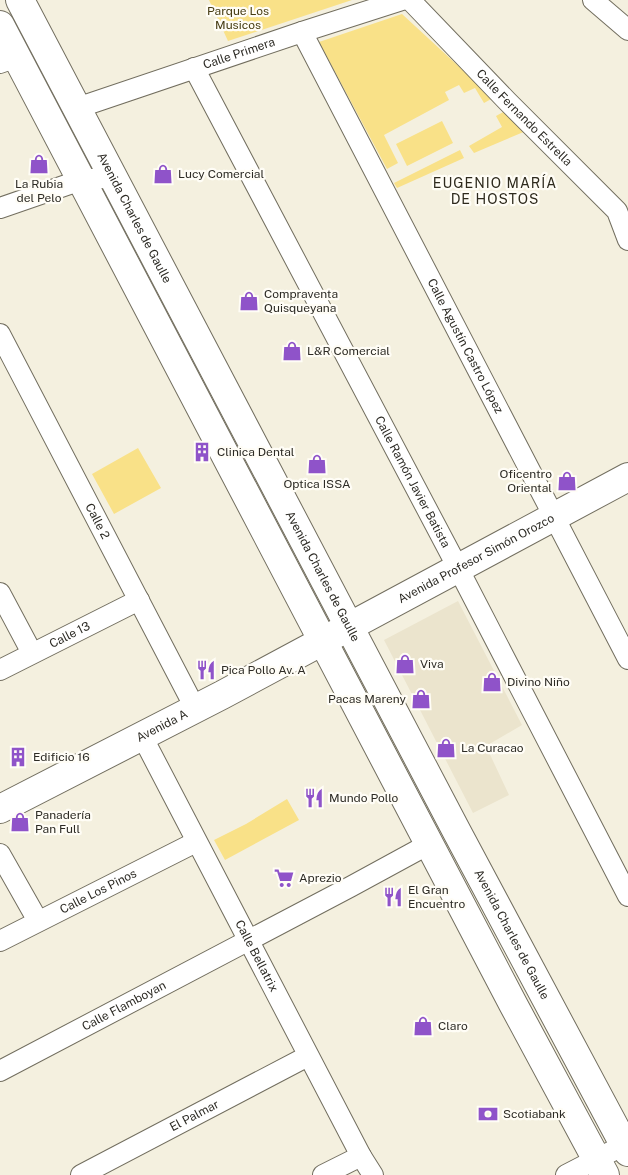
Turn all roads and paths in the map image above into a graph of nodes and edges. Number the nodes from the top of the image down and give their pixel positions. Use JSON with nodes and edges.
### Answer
{"nodes":[{"id":1,"x":20,"y":0,"type":"edge"},
{"id":2,"x":402,"y":0,"type":"edge"},
{"id":3,"x":410,"y":0,"type":"edge"},
{"id":4,"x":593,"y":0,"type":"edge"},
{"id":5,"x":0,"y":26,"type":"edge"},
{"id":6,"x":628,"y":30,"type":"edge"},
{"id":7,"x":302,"y":32,"type":"junction"},
{"id":8,"x":8,"y":60,"type":"edge"},
{"id":9,"x":194,"y":68,"type":"junction"},
{"id":10,"x":77,"y":108,"type":"junction"},
{"id":11,"x":114,"y":177,"type":"junction"},
{"id":12,"x":81,"y":180,"type":"junction"},
{"id":13,"x":0,"y":208,"type":"edge"},
{"id":14,"x":628,"y":240,"type":"edge"},
{"id":15,"x":0,"y":334,"type":"edge"},
{"id":16,"x":628,"y":477,"type":"edge"},
{"id":17,"x":554,"y":518,"type":"junction"},
{"id":18,"x":458,"y":568,"type":"junction"},
{"id":19,"x":0,"y":593,"type":"edge"},
{"id":20,"x":139,"y":600,"type":"junction"},
{"id":21,"x":349,"y":627,"type":"junction"},
{"id":22,"x":323,"y":641,"type":"junction"},
{"id":23,"x":32,"y":653,"type":"junction"},
{"id":24,"x":628,"y":659,"type":"edge"},
{"id":25,"x":0,"y":670,"type":"edge"},
{"id":26,"x":195,"y":708,"type":"junction"},
{"id":27,"x":142,"y":736,"type":"junction"},
{"id":28,"x":0,"y":809,"type":"edge"},
{"id":29,"x":196,"y":842,"type":"junction"},
{"id":30,"x":429,"y":844,"type":"junction"},
{"id":31,"x":0,"y":854,"type":"edge"},
{"id":32,"x":628,"y":896,"type":"edge"},
{"id":33,"x":38,"y":921,"type":"junction"},
{"id":34,"x":0,"y":941,"type":"edge"},
{"id":35,"x":248,"y":941,"type":"junction"},
{"id":36,"x":308,"y":1056,"type":"junction"},
{"id":37,"x":0,"y":1071,"type":"edge"},
{"id":38,"x":626,"y":1148,"type":"edge"},
{"id":39,"x":361,"y":1156,"type":"junction"},
{"id":40,"x":601,"y":1167,"type":"edge"},
{"id":41,"x":80,"y":1175,"type":"edge"},
{"id":42,"x":323,"y":1175,"type":"edge"},
{"id":43,"x":373,"y":1175,"type":"edge"},
{"id":44,"x":566,"y":1175,"type":"edge"}],
"edges":[{"from":1,"to":10,"type":"main road","name":"Avenida Charles de Gaulle"},
{"from":2,"to":7,"type":"street","name":"Calle Primera"},
{"from":3,"to":14,"type":"street","name":"Calle Fernando Estrella"},
{"from":4,"to":6,"type":"street"},
{"from":5,"to":8,"type":"main road"},
{"from":7,"to":9,"type":"street","name":"Calle Primera"},
{"from":7,"to":17,"type":"street","name":"Calle Agustín Castro López"},
{"from":8,"to":12,"type":"main road"},
{"from":9,"to":10,"type":"street","name":"Calle Primera"},
{"from":9,"to":18,"type":"street","name":"Calle Ramón Javier Batista"},
{"from":10,"to":11,"type":"main road","name":"Avenida Charles de Gaulle"},
{"from":11,"to":12,"type":"street"},
{"from":11,"to":21,"type":"main road","name":"Avenida Charles de Gaulle"},
{"from":12,"to":13,"type":"street"},
{"from":12,"to":22,"type":"main road"},
{"from":15,"to":20,"type":"street","name":"Calle 2"},
{"from":16,"to":17,"type":"main road","name":"Avenida Profesor Simón Orozco"},
{"from":17,"to":18,"type":"main road","name":"Avenida Profesor Simón Orozco"},
{"from":17,"to":24,"type":"street","name":"Calle Agustín Castro López"},
{"from":18,"to":21,"type":"main road","name":"Avenida Profesor Simón Orozco"},
{"from":18,"to":32,"type":"street","name":"Calle Ramón Javier Batista"},
{"from":19,"to":23,"type":"street"},
{"from":20,"to":23,"type":"street","name":"Calle 13"},
{"from":20,"to":26,"type":"street","name":"Calle 2"},
{"from":21,"to":22,"type":"main road","name":"Avenida Profesor Simón Orozco"},
{"from":21,"to":38,"type":"main road","name":"Avenida Charles de Gaulle"},
{"from":22,"to":26,"type":"main road","name":"Avenida A"},
{"from":22,"to":30,"type":"main road"},
{"from":23,"to":25,"type":"street","name":"Calle 13"},
{"from":26,"to":27,"type":"main road","name":"Avenida A"},
{"from":27,"to":28,"type":"main road","name":"Avenida A"},
{"from":27,"to":29,"type":"street","name":"Calle Bellatrix"},
{"from":29,"to":33,"type":"street","name":"Calle Los Pinos"},
{"from":29,"to":35,"type":"street","name":"Calle Bellatrix"},
{"from":30,"to":35,"type":"street","name":"Calle Flamboyan"},
{"from":30,"to":40,"type":"main road"},
{"from":31,"to":33,"type":"street"},
{"from":33,"to":34,"type":"street","name":"Calle Los Pinos"},
{"from":35,"to":36,"type":"street","name":"Calle Bellatrix"},
{"from":35,"to":37,"type":"street","name":"Calle Flamboyan"},
{"from":36,"to":39,"type":"street","name":"Calle Bellatrix"},
{"from":36,"to":41,"type":"street","name":"El Palmar"},
{"from":38,"to":40,"type":"street"},
{"from":39,"to":42,"type":"street"},
{"from":39,"to":43,"type":"street","name":"Calle Bellatrix"},
{"from":40,"to":44,"type":"street"}]}
